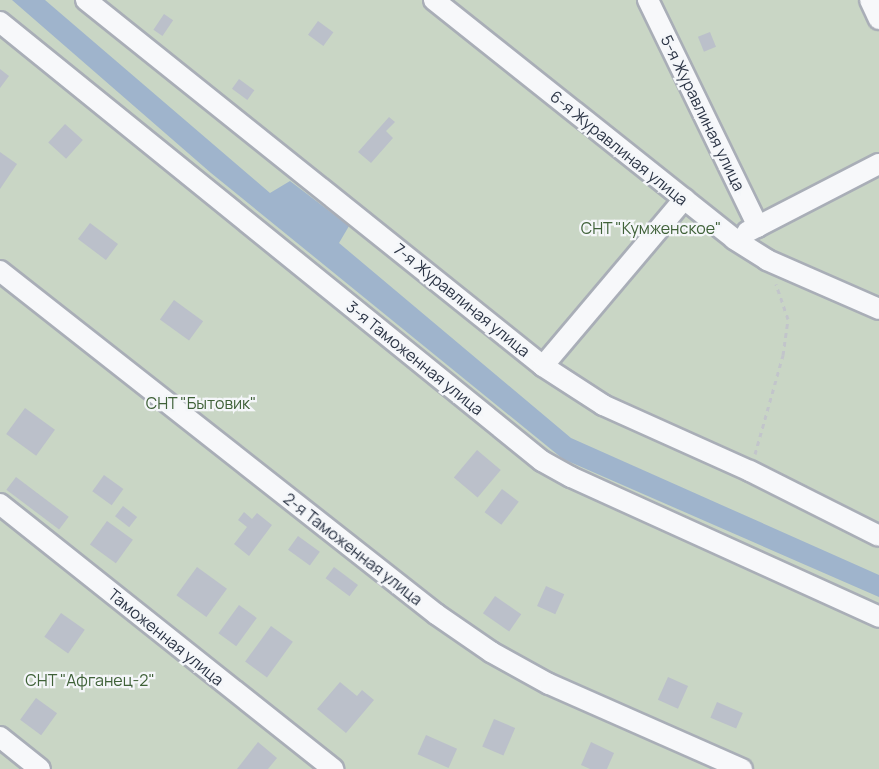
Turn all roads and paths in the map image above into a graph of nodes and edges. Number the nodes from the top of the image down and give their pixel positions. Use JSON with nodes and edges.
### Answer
{"nodes":[{"id":1,"x":86,"y":0,"type":"edge"},
{"id":2,"x":434,"y":0,"type":"edge"},
{"id":3,"x":648,"y":0,"type":"edge"},
{"id":4,"x":870,"y":0,"type":"edge"},
{"id":5,"x":879,"y":19,"type":"edge"},
{"id":6,"x":0,"y":22,"type":"edge"},
{"id":7,"x":879,"y":164,"type":"edge"},
{"id":8,"x":684,"y":199,"type":"junction"},
{"id":9,"x":758,"y":227,"type":"junction"},
{"id":10,"x":734,"y":239,"type":"junction"},
{"id":11,"x":767,"y":260,"type":"junction"},
{"id":12,"x":0,"y":271,"type":"edge"},
{"id":13,"x":879,"y":309,"type":"edge"},
{"id":14,"x":543,"y":366,"type":"junction"},
{"id":15,"x":750,"y":471,"type":"junction"},
{"id":16,"x":0,"y":504,"type":"edge"},
{"id":17,"x":879,"y":536,"type":"edge"},
{"id":18,"x":879,"y":617,"type":"edge"},
{"id":19,"x":0,"y":737,"type":"edge"},
{"id":20,"x":40,"y":769,"type":"edge"},
{"id":21,"x":333,"y":769,"type":"edge"},
{"id":22,"x":742,"y":769,"type":"edge"}],
"edges":[{"from":1,"to":14,"type":"street","name":"7-я Журавлиная улица"},
{"from":2,"to":8,"type":"street","name":"6-я Журавлиная улица"},
{"from":3,"to":9,"type":"street","name":"5-я Журавлиная улица"},
{"from":4,"to":5,"type":"street"},
{"from":6,"to":18,"type":"street","name":"3-я Таможенная улица"},
{"from":7,"to":9,"type":"street"},
{"from":8,"to":10,"type":"street","name":"6-я Журавлиная улица"},
{"from":8,"to":14,"type":"street"},
{"from":9,"to":10,"type":"street"},
{"from":10,"to":11,"type":"street","name":"6-я Журавлиная улица"},
{"from":11,"to":13,"type":"street","name":"6-я Журавлиная улица"},
{"from":11,"to":15,"type":"path"},
{"from":12,"to":22,"type":"street","name":"2-я Таможенная улица"},
{"from":14,"to":15,"type":"street","name":"7-я Журавлиная улица"},
{"from":15,"to":17,"type":"street","name":"7-я Журавлиная улица"},
{"from":16,"to":21,"type":"street","name":"Таможенная улица"},
{"from":19,"to":20,"type":"street"}]}
